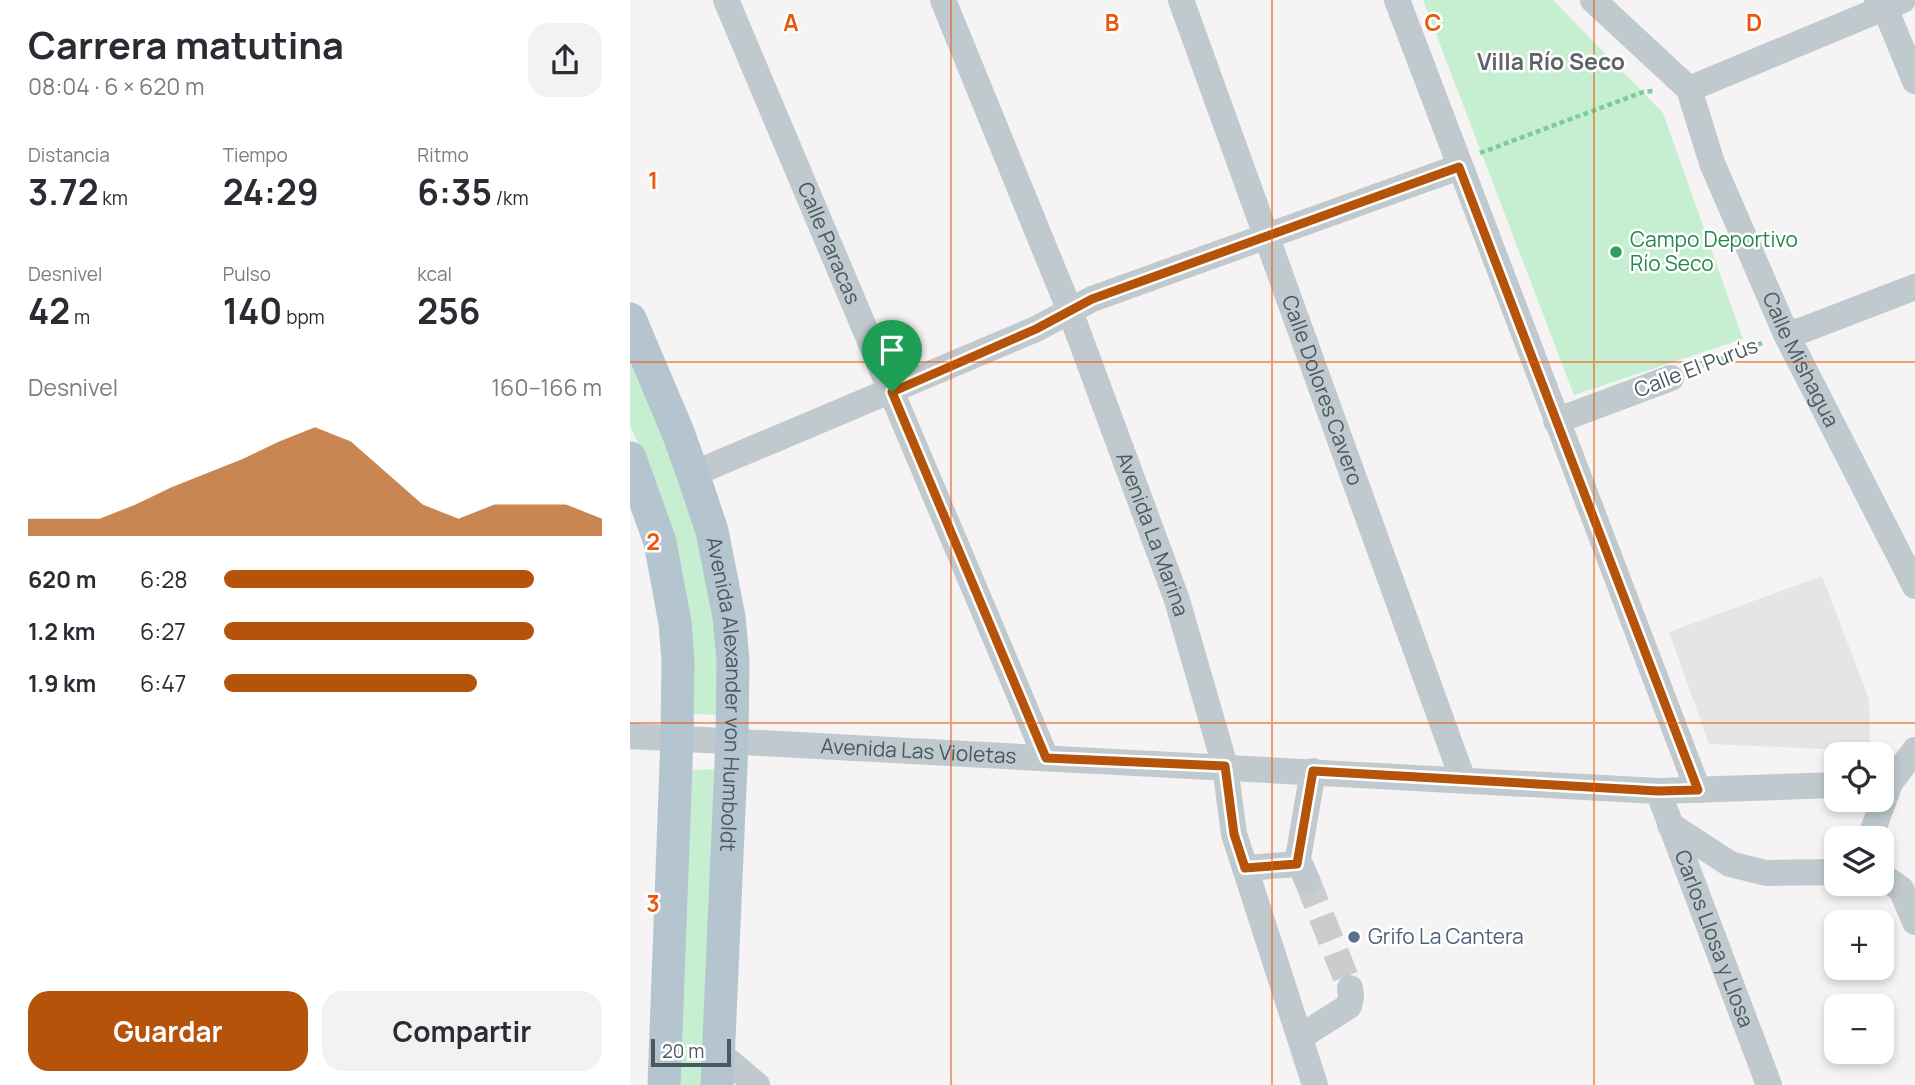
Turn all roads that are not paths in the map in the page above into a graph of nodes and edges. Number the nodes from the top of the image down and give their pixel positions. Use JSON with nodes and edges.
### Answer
{"nodes":[{"id":1,"x":726,"y":0,"type":"edge"},
{"id":2,"x":943,"y":0,"type":"edge"},
{"id":3,"x":1181,"y":0,"type":"edge"},
{"id":4,"x":1397,"y":0,"type":"edge"},
{"id":5,"x":1593,"y":0,"type":"edge"},
{"id":6,"x":1889,"y":3,"type":"edge"},
{"id":7,"x":1915,"y":81,"type":"edge"},
{"id":8,"x":1689,"y":89,"type":"junction"},
{"id":9,"x":1459,"y":167,"type":"junction"},
{"id":10,"x":1267,"y":235,"type":"junction"},
{"id":11,"x":1915,"y":287,"type":"edge"},
{"id":12,"x":1070,"y":311,"type":"junction"},
{"id":13,"x":630,"y":319,"type":"edge"},
{"id":14,"x":1786,"y":334,"type":"junction"},
{"id":15,"x":1671,"y":378,"type":"road end"},
{"id":16,"x":892,"y":392,"type":"junction"},
{"id":17,"x":1556,"y":421,"type":"junction"},
{"id":18,"x":630,"y":458,"type":"edge"},
{"id":19,"x":693,"y":474,"type":"junction"},
{"id":20,"x":639,"y":505,"type":"edge"},
{"id":21,"x":1915,"y":586,"type":"edge"},
{"id":22,"x":630,"y":736,"type":"edge"},
{"id":23,"x":677,"y":738,"type":"junction"},
{"id":24,"x":732,"y":741,"type":"junction"},
{"id":25,"x":1915,"y":750,"type":"edge"},
{"id":26,"x":1046,"y":758,"type":"junction"},
{"id":27,"x":1225,"y":766,"type":"junction"},
{"id":28,"x":1313,"y":771,"type":"junction"},
{"id":29,"x":1463,"y":780,"type":"junction"},
{"id":30,"x":1896,"y":783,"type":"edge"},
{"id":31,"x":1824,"y":785,"type":"edge"},
{"id":32,"x":1698,"y":790,"type":"junction"},
{"id":33,"x":1658,"y":791,"type":"junction"},
{"id":34,"x":1670,"y":825,"type":"junction"},
{"id":35,"x":1876,"y":826,"type":"edge"},
{"id":36,"x":1245,"y":868,"type":"junction"},
{"id":37,"x":1824,"y":872,"type":"edge"},
{"id":38,"x":1894,"y":884,"type":"edge"},
{"id":39,"x":1915,"y":922,"type":"edge"},
{"id":40,"x":1350,"y":988,"type":"dead end"},
{"id":41,"x":1300,"y":1037,"type":"junction"},
{"id":42,"x":718,"y":1069,"type":"edge"},
{"id":43,"x":664,"y":1085,"type":"edge"},
{"id":44,"x":757,"y":1085,"type":"edge"},
{"id":45,"x":1315,"y":1085,"type":"edge"},
{"id":46,"x":1769,"y":1085,"type":"edge"}],
"edges":[{"from":1,"to":16,"type":"street","name":"Calle Paracas"},
{"from":2,"to":12,"type":"street","name":"Avenida La Marina"},
{"from":3,"to":10,"type":"street","name":"Calle Dolores Cavero"},
{"from":4,"to":9,"type":"street"},
{"from":5,"to":8,"type":"street","name":"Calle Mishagua"},
{"from":6,"to":7,"type":"street"},
{"from":6,"to":8,"type":"street"},
{"from":8,"to":14,"type":"street","name":"Calle Mishagua"},
{"from":9,"to":10,"type":"street"},
{"from":9,"to":17,"type":"street"},
{"from":10,"to":12,"type":"street"},
{"from":10,"to":29,"type":"street","name":"Calle Dolores Cavero"},
{"from":11,"to":14,"type":"street","name":"Calle El Purús"},
{"from":12,"to":16,"type":"street"},
{"from":12,"to":27,"type":"street","name":"Avenida La Marina"},
{"from":13,"to":19,"type":"main road","name":"Avenida Alexander von Humboldt"},
{"from":14,"to":21,"type":"street","name":"Calle Mishagua"},
{"from":15,"to":17,"type":"street","name":"Calle El Purús"},
{"from":16,"to":19,"type":"street"},
{"from":16,"to":26,"type":"street","name":"Calle Paracas"},
{"from":17,"to":32,"type":"street"},
{"from":18,"to":20,"type":"main road","name":"Avenida Alexander von Humboldt"},
{"from":19,"to":24,"type":"main road","name":"Avenida Alexander von Humboldt"},
{"from":20,"to":23,"type":"main road","name":"Avenida Alexander von Humboldt"},
{"from":22,"to":23,"type":"street","name":"Avenida Las Violetas"},
{"from":23,"to":24,"type":"street","name":"Avenida Las Violetas"},
{"from":23,"to":43,"type":"main road","name":"Avenida Alexander von Humboldt"},
{"from":24,"to":26,"type":"street","name":"Avenida Las Violetas"},
{"from":24,"to":42,"type":"main road","name":"Avenida Alexander von Humboldt"},
{"from":25,"to":30,"type":"street"},
{"from":26,"to":27,"type":"street","name":"Avenida Las Violetas"},
{"from":27,"to":28,"type":"street","name":"Avenida Las Violetas"},
{"from":27,"to":36,"type":"street","name":"Avenida La Marina"},
{"from":28,"to":29,"type":"street","name":"Avenida Las Violetas"},
{"from":28,"to":36,"type":"street"},
{"from":29,"to":33,"type":"street","name":"Avenida Las Violetas"},
{"from":30,"to":35,"type":"street"},
{"from":31,"to":32,"type":"street","name":"Avenida Las Violetas"},
{"from":32,"to":33,"type":"street","name":"Avenida Las Violetas"},
{"from":33,"to":34,"type":"street","name":"Carlos Llosa y Llosa"},
{"from":34,"to":37,"type":"street"},
{"from":34,"to":46,"type":"street","name":"Carlos Llosa y Llosa"},
{"from":36,"to":41,"type":"street","name":"Avenida La Marina"},
{"from":38,"to":39,"type":"street"},
{"from":40,"to":41,"type":"street"},
{"from":41,"to":45,"type":"street","name":"Avenida La Marina"},
{"from":42,"to":44,"type":"street"}]}
